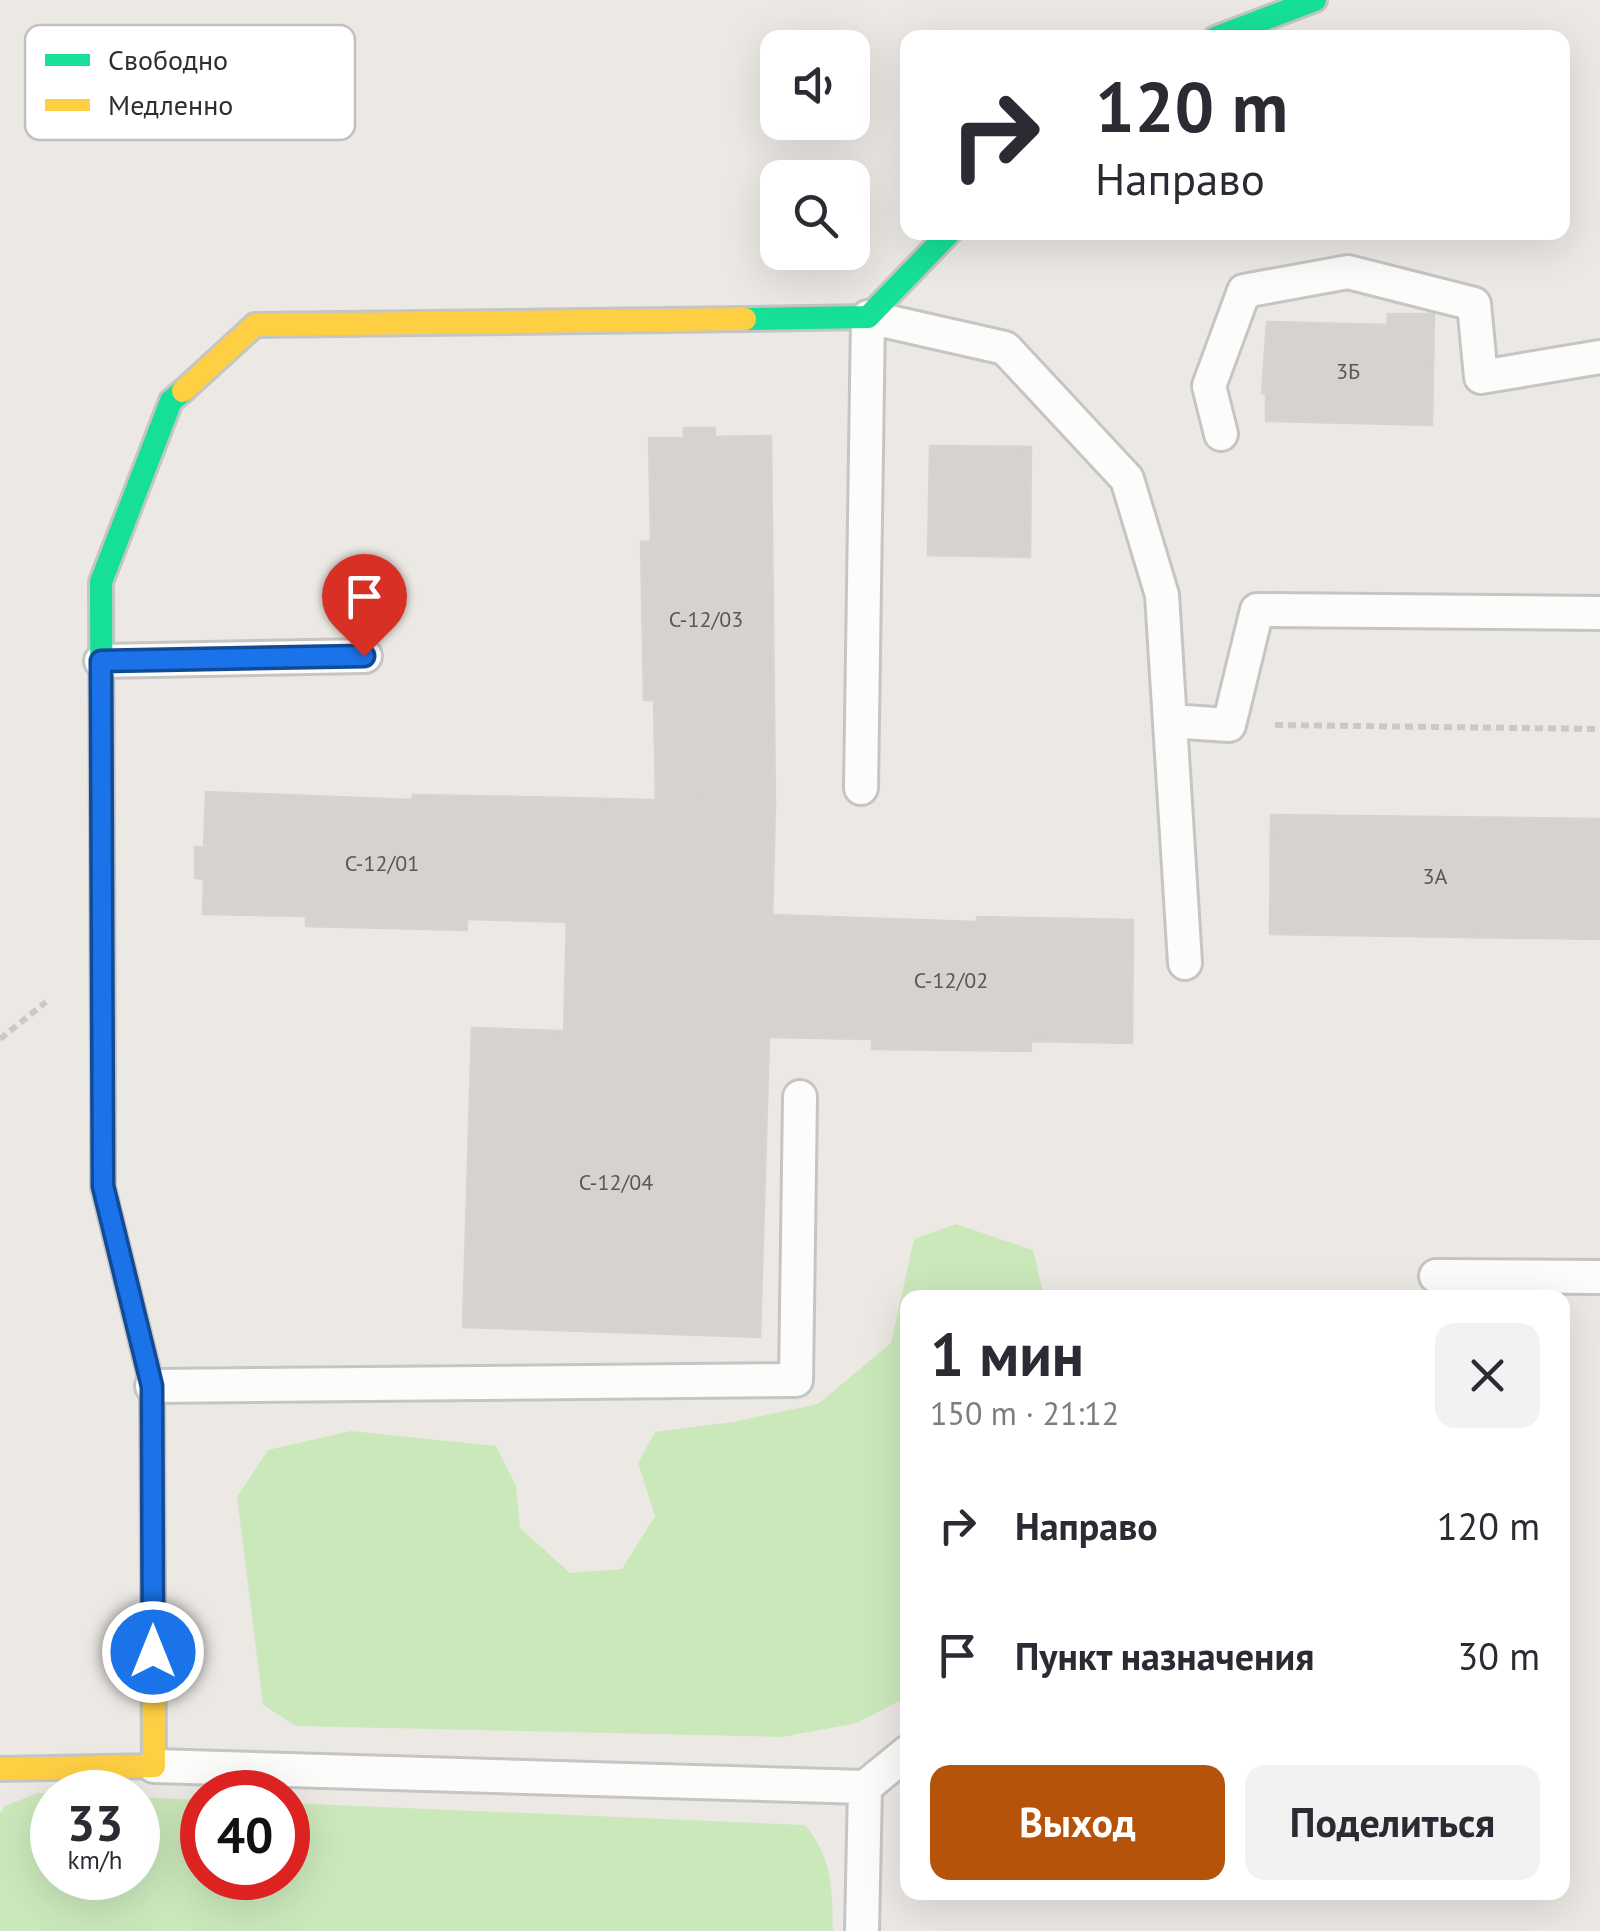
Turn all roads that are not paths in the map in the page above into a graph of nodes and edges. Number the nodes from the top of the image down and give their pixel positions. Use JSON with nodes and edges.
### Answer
{"nodes":[{"id":1,"x":1315,"y":0,"type":"edge"},
{"id":2,"x":1236,"y":30,"type":"edge"},
{"id":3,"x":942,"y":240,"type":"edge"},
{"id":4,"x":868,"y":317,"type":"junction"},
{"id":5,"x":1600,"y":357,"type":"edge"},
{"id":6,"x":1221,"y":434,"type":"dead end"},
{"id":7,"x":1600,"y":613,"type":"edge"},
{"id":8,"x":364,"y":656,"type":"dead end"},
{"id":9,"x":101,"y":661,"type":"junction"},
{"id":10,"x":1170,"y":721,"type":"junction"},
{"id":11,"x":862,"y":788,"type":"dead end"},
{"id":12,"x":1185,"y":963,"type":"dead end"},
{"id":13,"x":800,"y":1097,"type":"dead end"},
{"id":14,"x":1436,"y":1276,"type":"dead end"},
{"id":15,"x":1600,"y":1277,"type":"edge"},
{"id":16,"x":152,"y":1386,"type":"junction"},
{"id":17,"x":900,"y":1758,"type":"edge"},
{"id":18,"x":154,"y":1766,"type":"junction"},
{"id":19,"x":0,"y":1770,"type":"edge"},
{"id":20,"x":864,"y":1786,"type":"junction"},
{"id":21,"x":862,"y":1931,"type":"edge"}],
"edges":[{"from":1,"to":2,"type":"street"},
{"from":3,"to":4,"type":"street"},
{"from":4,"to":9,"type":"street"},
{"from":4,"to":10,"type":"lane"},
{"from":4,"to":11,"type":"lane"},
{"from":5,"to":6,"type":"lane"},
{"from":7,"to":10,"type":"lane"},
{"from":8,"to":9,"type":"lane"},
{"from":9,"to":16,"type":"street"},
{"from":10,"to":12,"type":"lane"},
{"from":13,"to":16,"type":"lane"},
{"from":14,"to":15,"type":"lane"},
{"from":16,"to":18,"type":"street"},
{"from":17,"to":20,"type":"lane"},
{"from":18,"to":19,"type":"street"},
{"from":18,"to":20,"type":"lane"},
{"from":20,"to":21,"type":"lane"}]}
